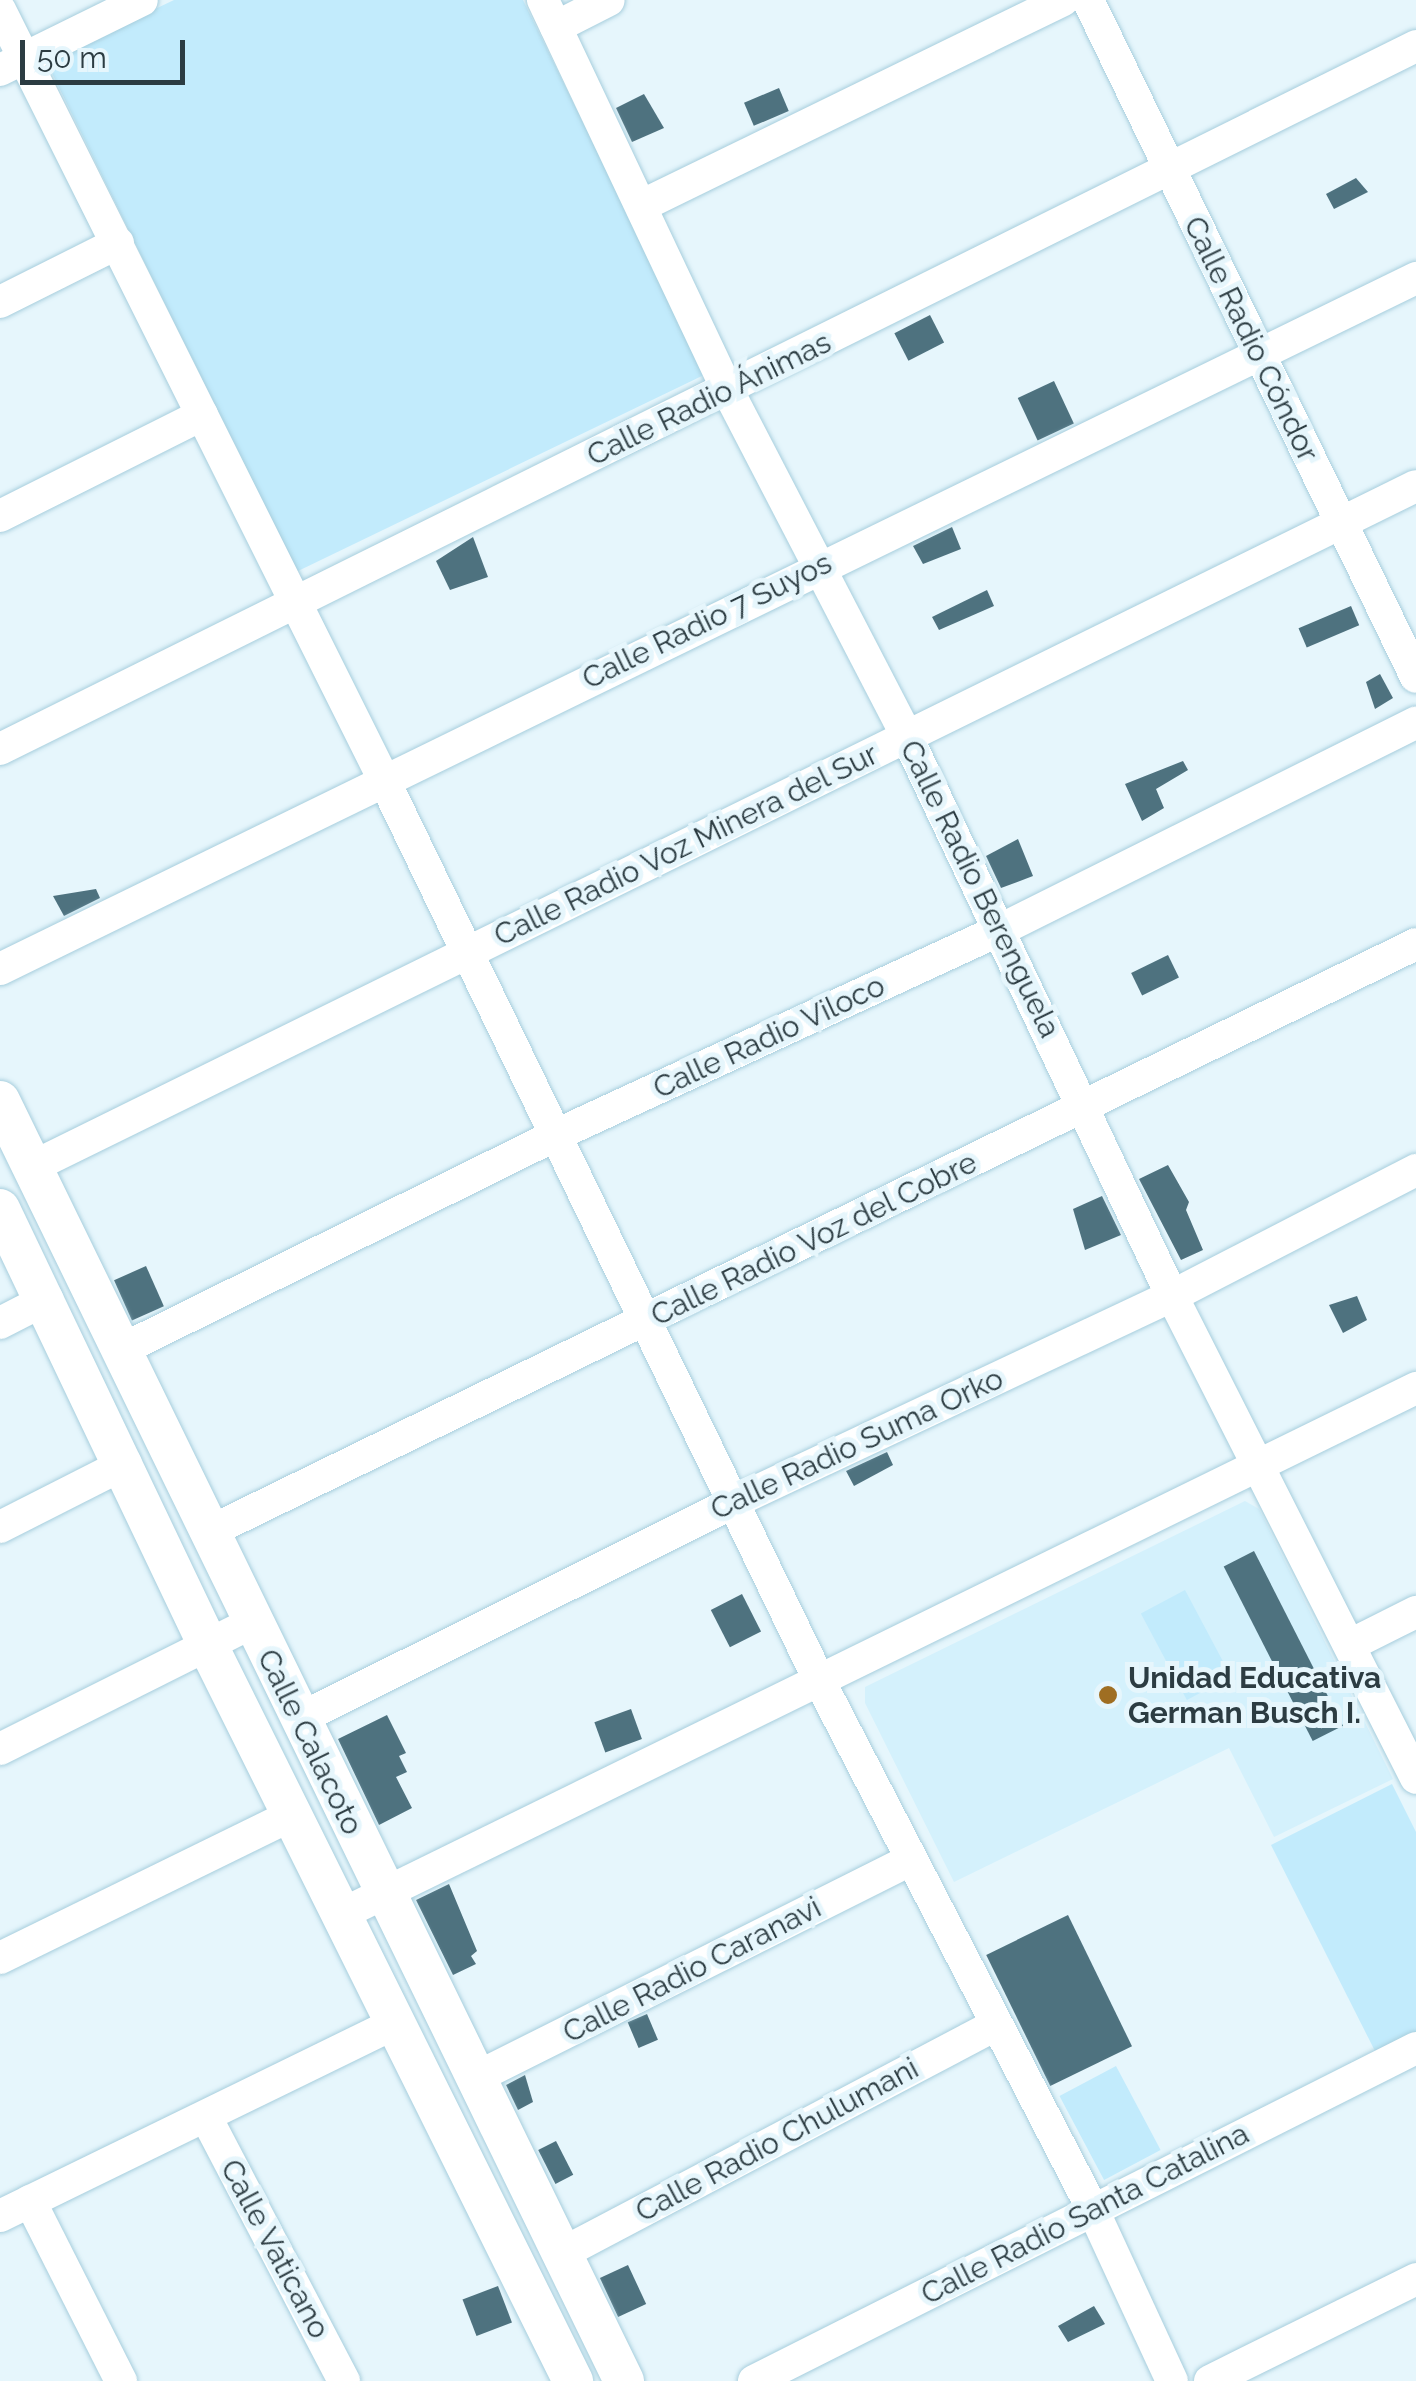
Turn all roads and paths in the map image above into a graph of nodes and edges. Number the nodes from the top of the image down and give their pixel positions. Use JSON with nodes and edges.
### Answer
{"nodes":[{"id":1,"x":142,"y":0,"type":"edge"},
{"id":2,"x":609,"y":0,"type":"edge"},
{"id":3,"x":1063,"y":0,"type":"edge"},
{"id":4,"x":1088,"y":0,"type":"edge"},
{"id":5,"x":0,"y":10,"type":"edge"},
{"id":6,"x":549,"y":14,"type":"edge"},
{"id":7,"x":1416,"y":46,"type":"edge"},
{"id":8,"x":12,"y":64,"type":"edge"},
{"id":9,"x":1168,"y":168,"type":"junction"},
{"id":10,"x":644,"y":205,"type":"junction"},
{"id":11,"x":118,"y":243,"type":"junction"},
{"id":12,"x":1416,"y":278,"type":"edge"},
{"id":13,"x":0,"y":302,"type":"edge"},
{"id":14,"x":1261,"y":358,"type":"junction"},
{"id":15,"x":728,"y":391,"type":"junction"},
{"id":16,"x":202,"y":415,"type":"junction"},
{"id":17,"x":1416,"y":486,"type":"edge"},
{"id":18,"x":0,"y":516,"type":"edge"},
{"id":19,"x":1339,"y":523,"type":"junction"},
{"id":20,"x":820,"y":566,"type":"junction"},
{"id":21,"x":291,"y":601,"type":"junction"},
{"id":22,"x":1416,"y":677,"type":"edge"},
{"id":23,"x":1416,"y":724,"type":"edge"},
{"id":24,"x":907,"y":737,"type":"junction"},
{"id":25,"x":0,"y":749,"type":"edge"},
{"id":26,"x":383,"y":778,"type":"junction"},
{"id":27,"x":1000,"y":930,"type":"junction"},
{"id":28,"x":1416,"y":944,"type":"edge"},
{"id":29,"x":467,"y":952,"type":"junction"},
{"id":30,"x":0,"y":969,"type":"edge"},
{"id":31,"x":0,"y":1101,"type":"edge"},
{"id":32,"x":1084,"y":1106,"type":"junction"},
{"id":33,"x":554,"y":1136,"type":"junction"},
{"id":34,"x":32,"y":1167,"type":"junction"},
{"id":35,"x":1416,"y":1170,"type":"edge"},
{"id":36,"x":0,"y":1209,"type":"edge"},
{"id":37,"x":1172,"y":1296,"type":"junction"},
{"id":38,"x":47,"y":1299,"type":"junction"},
{"id":39,"x":646,"y":1321,"type":"junction"},
{"id":40,"x":0,"y":1322,"type":"edge"},
{"id":41,"x":121,"y":1350,"type":"junction"},
{"id":42,"x":1416,"y":1388,"type":"edge"},
{"id":43,"x":126,"y":1463,"type":"junction"},
{"id":44,"x":1255,"y":1463,"type":"junction"},
{"id":45,"x":736,"y":1501,"type":"junction"},
{"id":46,"x":0,"y":1526,"type":"edge"},
{"id":47,"x":211,"y":1531,"type":"junction"},
{"id":48,"x":1416,"y":1612,"type":"edge"},
{"id":49,"x":252,"y":1623,"type":"junction"},
{"id":50,"x":1350,"y":1645,"type":"junction"},
{"id":51,"x":208,"y":1646,"type":"junction"},
{"id":52,"x":820,"y":1682,"type":"junction"},
{"id":53,"x":299,"y":1719,"type":"junction"},
{"id":54,"x":0,"y":1749,"type":"edge"},
{"id":55,"x":1416,"y":1778,"type":"edge"},
{"id":56,"x":294,"y":1814,"type":"junction"},
{"id":57,"x":910,"y":1860,"type":"junction"},
{"id":58,"x":383,"y":1895,"type":"junction"},
{"id":59,"x":344,"y":1913,"type":"junction"},
{"id":60,"x":0,"y":1958,"type":"edge"},
{"id":61,"x":397,"y":2022,"type":"junction"},
{"id":62,"x":995,"y":2025,"type":"junction"},
{"id":63,"x":1416,"y":2048,"type":"edge"},
{"id":64,"x":473,"y":2079,"type":"junction"},
{"id":65,"x":206,"y":2116,"type":"junction"},
{"id":66,"x":30,"y":2201,"type":"junction"},
{"id":67,"x":1093,"y":2210,"type":"junction"},
{"id":68,"x":0,"y":2216,"type":"edge"},
{"id":69,"x":559,"y":2255,"type":"junction"},
{"id":70,"x":1416,"y":2279,"type":"edge"},
{"id":71,"x":121,"y":2381,"type":"edge"},
{"id":72,"x":344,"y":2381,"type":"edge"},
{"id":73,"x":574,"y":2381,"type":"edge"},
{"id":74,"x":624,"y":2381,"type":"edge"},
{"id":75,"x":754,"y":2381,"type":"edge"},
{"id":76,"x":1172,"y":2381,"type":"edge"},
{"id":77,"x":1210,"y":2381,"type":"edge"}],
"edges":[{"from":1,"to":8,"type":"street"},
{"from":2,"to":6,"type":"street"},
{"from":3,"to":10,"type":"street"},
{"from":4,"to":9,"type":"street","name":"Calle Radio Cóndor"},
{"from":5,"to":8,"type":"street"},
{"from":6,"to":10,"type":"street","name":"Calle Radio Berenguela"},
{"from":7,"to":9,"type":"street","name":"Calle Radio Ánimas"},
{"from":8,"to":11,"type":"street"},
{"from":9,"to":14,"type":"street","name":"Calle Radio Cóndor"},
{"from":9,"to":15,"type":"street","name":"Calle Radio Ánimas"},
{"from":10,"to":15,"type":"street","name":"Calle Radio Berenguela"},
{"from":11,"to":13,"type":"street"},
{"from":11,"to":16,"type":"street"},
{"from":12,"to":14,"type":"street","name":"Calle Radio 7 Suyos"},
{"from":14,"to":19,"type":"street","name":"Calle Radio Cóndor"},
{"from":14,"to":20,"type":"street","name":"Calle Radio 7 Suyos"},
{"from":15,"to":20,"type":"street","name":"Calle Radio Berenguela"},
{"from":15,"to":21,"type":"street","name":"Calle Radio Ánimas"},
{"from":16,"to":18,"type":"street"},
{"from":16,"to":21,"type":"street"},
{"from":17,"to":19,"type":"street","name":"Calle Radio Voz Minera del Sur"},
{"from":19,"to":22,"type":"street","name":"Calle Radio Cóndor"},
{"from":19,"to":24,"type":"street","name":"Calle Radio Voz Minera del Sur"},
{"from":20,"to":24,"type":"street","name":"Calle Radio Berenguela"},
{"from":20,"to":26,"type":"street","name":"Calle Radio 7 Suyos"},
{"from":21,"to":25,"type":"street","name":"Calle Radio Ánimas"},
{"from":21,"to":26,"type":"street"},
{"from":23,"to":27,"type":"street","name":"Calle Radio Viloco"},
{"from":24,"to":27,"type":"street","name":"Calle Radio Berenguela"},
{"from":24,"to":29,"type":"street","name":"Calle Radio Voz Minera del Sur"},
{"from":26,"to":29,"type":"street"},
{"from":26,"to":30,"type":"street","name":"Calle Radio 7 Suyos"},
{"from":27,"to":32,"type":"street","name":"Calle Radio Berenguela"},
{"from":27,"to":33,"type":"street","name":"Calle Radio Viloco"},
{"from":28,"to":32,"type":"street","name":"Calle Radio Voz del Cobre"},
{"from":29,"to":33,"type":"street"},
{"from":29,"to":34,"type":"street","name":"Calle Radio Voz Minera del Sur"},
{"from":31,"to":34,"type":"main road","name":"Calle Calacoto"},
{"from":32,"to":37,"type":"street","name":"Calle Radio Berenguela"},
{"from":32,"to":39,"type":"street","name":"Calle Radio Voz del Cobre"},
{"from":33,"to":39,"type":"street"},
{"from":33,"to":41,"type":"street","name":"Calle Radio Viloco"},
{"from":34,"to":41,"type":"main road","name":"Calle Calacoto"},
{"from":35,"to":37,"type":"street","name":"Calle Radio Suma Orko"},
{"from":36,"to":38,"type":"main road","name":"Calle Calacoto"},
{"from":37,"to":44,"type":"street","name":"Calle Radio Berenguela"},
{"from":37,"to":45,"type":"street","name":"Calle Radio Suma Orko"},
{"from":38,"to":40,"type":"street"},
{"from":38,"to":43,"type":"main road","name":"Calle Calacoto"},
{"from":39,"to":45,"type":"street"},
{"from":39,"to":47,"type":"street","name":"Calle Radio Voz del Cobre"},
{"from":41,"to":47,"type":"main road","name":"Calle Calacoto"},
{"from":42,"to":44,"type":"street"},
{"from":43,"to":46,"type":"street"},
{"from":43,"to":51,"type":"main road","name":"Calle Calacoto"},
{"from":44,"to":50,"type":"street","name":"Calle Radio Berenguela"},
{"from":44,"to":52,"type":"street"},
{"from":45,"to":52,"type":"street"},
{"from":45,"to":53,"type":"street","name":"Calle Radio Suma Orko"},
{"from":47,"to":49,"type":"main road","name":"Calle Calacoto"},
{"from":48,"to":50,"type":"street"},
{"from":49,"to":51,"type":"street"},
{"from":49,"to":53,"type":"main road","name":"Calle Calacoto"},
{"from":50,"to":55,"type":"street","name":"Calle Radio Berenguela"},
{"from":51,"to":54,"type":"street"},
{"from":51,"to":56,"type":"main road","name":"Calle Calacoto"},
{"from":52,"to":57,"type":"street"},
{"from":52,"to":58,"type":"street"},
{"from":53,"to":58,"type":"main road","name":"Calle Calacoto"},
{"from":56,"to":59,"type":"main road","name":"Calle Calacoto"},
{"from":56,"to":60,"type":"street"},
{"from":57,"to":62,"type":"street"},
{"from":57,"to":64,"type":"street","name":"Calle Radio Caranavi"},
{"from":58,"to":59,"type":"street"},
{"from":58,"to":64,"type":"main road","name":"Calle Calacoto"},
{"from":59,"to":61,"type":"main road","name":"Calle Calacoto"},
{"from":61,"to":65,"type":"street"},
{"from":61,"to":73,"type":"main road","name":"Calle Calacoto"},
{"from":62,"to":67,"type":"street"},
{"from":62,"to":69,"type":"street","name":"Calle Radio Chulumani"},
{"from":63,"to":67,"type":"street","name":"Calle Radio Santa Catalina"},
{"from":64,"to":69,"type":"main road","name":"Calle Calacoto"},
{"from":65,"to":66,"type":"street"},
{"from":65,"to":72,"type":"street","name":"Calle Vaticano"},
{"from":66,"to":68,"type":"street"},
{"from":66,"to":71,"type":"street"},
{"from":67,"to":75,"type":"street","name":"Calle Radio Santa Catalina"},
{"from":67,"to":76,"type":"street"},
{"from":69,"to":74,"type":"main road","name":"Calle Calacoto"},
{"from":70,"to":77,"type":"street"}]}
